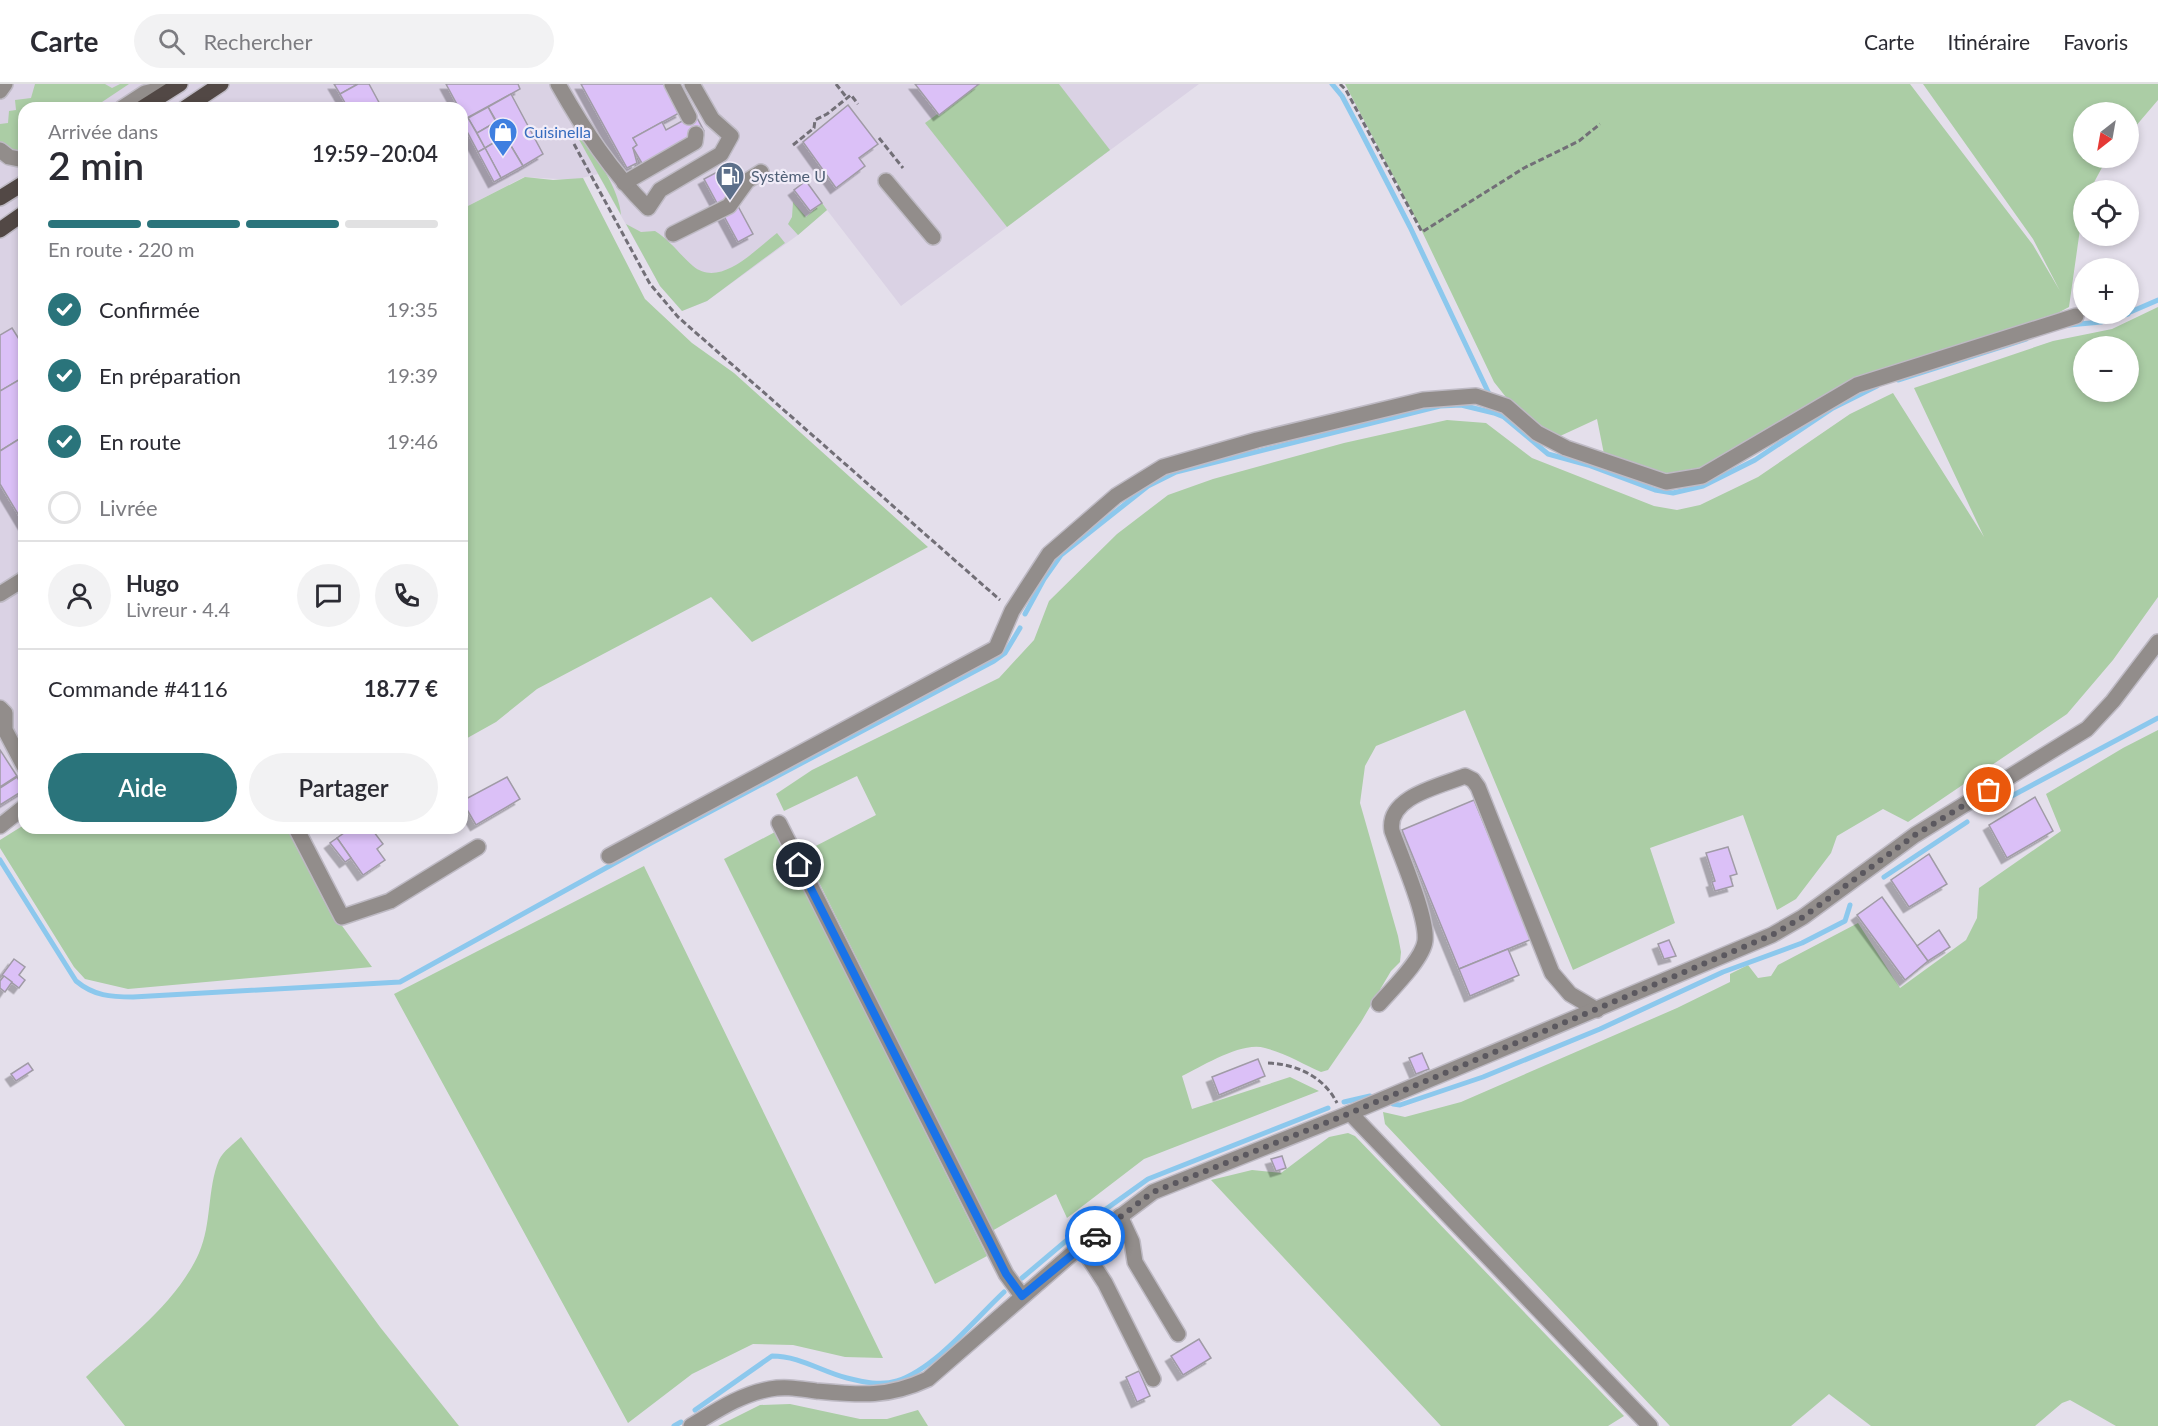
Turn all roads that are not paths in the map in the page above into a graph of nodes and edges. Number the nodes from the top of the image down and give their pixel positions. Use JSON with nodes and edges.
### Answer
{"nodes":[{"id":1,"x":158,"y":84,"type":"edge"},
{"id":2,"x":179,"y":84,"type":"edge"},
{"id":3,"x":221,"y":84,"type":"edge"},
{"id":4,"x":558,"y":84,"type":"edge"},
{"id":5,"x":672,"y":84,"type":"edge"},
{"id":6,"x":692,"y":84,"type":"edge"},
{"id":7,"x":143,"y":100,"type":"edge"},
{"id":8,"x":194,"y":102,"type":"edge"},
{"id":9,"x":689,"y":117,"type":"dead end"},
{"id":10,"x":696,"y":134,"type":"dead end"},
{"id":11,"x":0,"y":150,"type":"edge"},
{"id":12,"x":18,"y":159,"type":"edge"},
{"id":13,"x":761,"y":172,"type":"dead end"},
{"id":14,"x":886,"y":182,"type":"dead end"},
{"id":15,"x":624,"y":183,"type":"junction"},
{"id":16,"x":18,"y":187,"type":"edge"},
{"id":17,"x":0,"y":198,"type":"edge"},
{"id":18,"x":18,"y":217,"type":"edge"},
{"id":19,"x":0,"y":230,"type":"edge"},
{"id":20,"x":673,"y":234,"type":"dead end"},
{"id":21,"x":933,"y":237,"type":"dead end"},
{"id":22,"x":2073,"y":317,"type":"edge"},
{"id":23,"x":18,"y":583,"type":"edge"},
{"id":24,"x":0,"y":594,"type":"edge"},
{"id":25,"x":2158,"y":642,"type":"edge"},
{"id":26,"x":0,"y":708,"type":"edge"},
{"id":27,"x":18,"y":755,"type":"edge"},
{"id":28,"x":18,"y":812,"type":"edge"},
{"id":29,"x":779,"y":823,"type":"dead end"},
{"id":30,"x":0,"y":826,"type":"edge"},
{"id":31,"x":300,"y":834,"type":"edge"},
{"id":32,"x":478,"y":847,"type":"dead end"},
{"id":33,"x":609,"y":856,"type":"dead end"},
{"id":34,"x":1379,"y":1004,"type":"dead end"},
{"id":35,"x":1597,"y":1010,"type":"junction"},
{"id":36,"x":1347,"y":1114,"type":"junction"},
{"id":37,"x":1120,"y":1216,"type":"junction"},
{"id":38,"x":1081,"y":1246,"type":"junction"},
{"id":39,"x":1022,"y":1296,"type":"junction"},
{"id":40,"x":1178,"y":1334,"type":"dead end"},
{"id":41,"x":1153,"y":1379,"type":"dead end"},
{"id":42,"x":691,"y":1426,"type":"edge"},
{"id":43,"x":1650,"y":1426,"type":"edge"}],
"edges":[{"from":1,"to":7,"type":"street"},
{"from":2,"to":7,"type":"main road"},
{"from":3,"to":8,"type":"main road"},
{"from":4,"to":15,"type":"street"},
{"from":5,"to":9,"type":"street"},
{"from":6,"to":15,"type":"street"},
{"from":10,"to":15,"type":"street"},
{"from":11,"to":12,"type":"street"},
{"from":13,"to":20,"type":"street"},
{"from":14,"to":21,"type":"street"},
{"from":16,"to":17,"type":"main road"},
{"from":18,"to":19,"type":"main road"},
{"from":22,"to":33,"type":"street"},
{"from":23,"to":24,"type":"street"},
{"from":25,"to":35,"type":"street"},
{"from":26,"to":27,"type":"street"},
{"from":28,"to":30,"type":"street"},
{"from":29,"to":39,"type":"street"},
{"from":31,"to":32,"type":"street"},
{"from":34,"to":35,"type":"street"},
{"from":35,"to":36,"type":"street"},
{"from":36,"to":37,"type":"street"},
{"from":36,"to":43,"type":"street"},
{"from":37,"to":38,"type":"street"},
{"from":37,"to":40,"type":"street"},
{"from":38,"to":39,"type":"street"},
{"from":38,"to":41,"type":"street"},
{"from":39,"to":42,"type":"street"}]}
